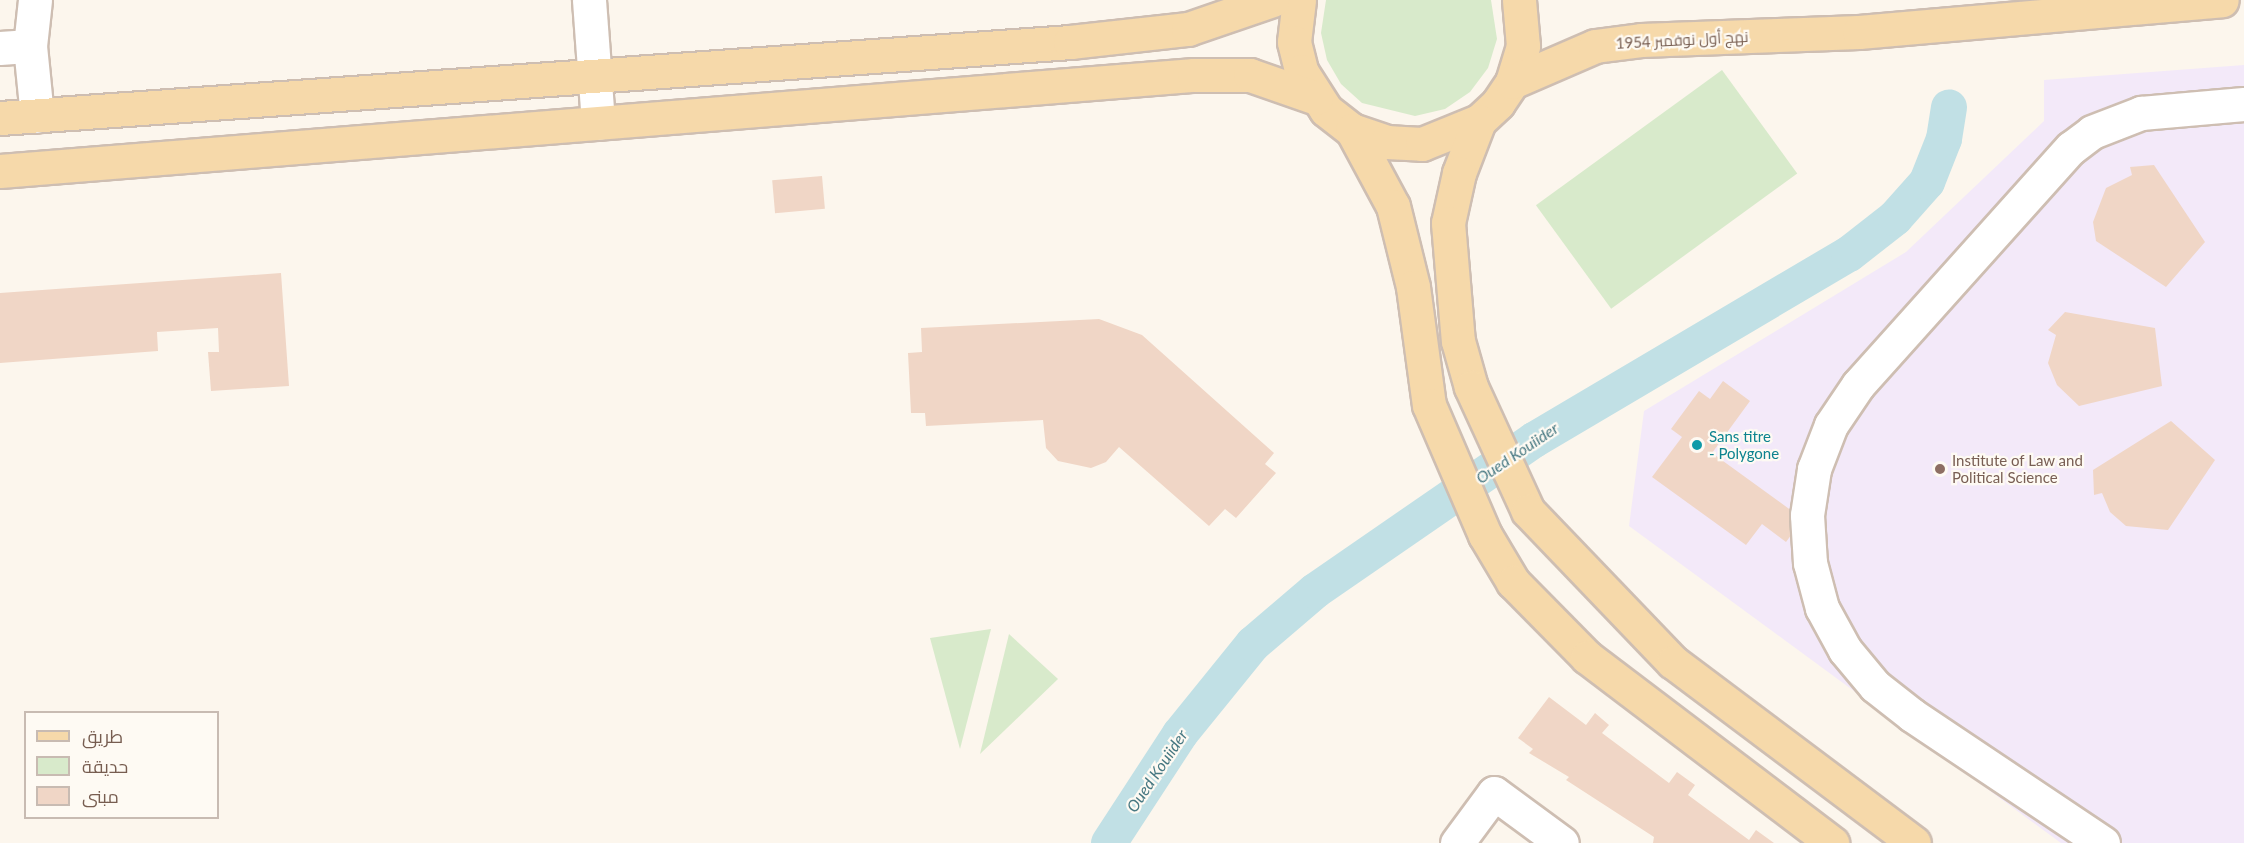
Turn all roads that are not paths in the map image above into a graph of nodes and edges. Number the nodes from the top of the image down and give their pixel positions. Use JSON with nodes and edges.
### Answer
{"nodes":[{"id":1,"x":35,"y":0,"type":"edge"},
{"id":2,"x":589,"y":0,"type":"edge"},
{"id":3,"x":1272,"y":0,"type":"edge"},
{"id":4,"x":1299,"y":0,"type":"edge"},
{"id":5,"x":1519,"y":0,"type":"edge"},
{"id":6,"x":2222,"y":0,"type":"edge"},
{"id":7,"x":15,"y":47,"type":"edge"},
{"id":8,"x":593,"y":76,"type":"junction"},
{"id":9,"x":1512,"y":82,"type":"junction"},
{"id":10,"x":1316,"y":98,"type":"junction"},
{"id":11,"x":2244,"y":104,"type":"edge"},
{"id":12,"x":37,"y":116,"type":"junction"},
{"id":13,"x":0,"y":117,"type":"edge"},
{"id":14,"x":1479,"y":121,"type":"junction"},
{"id":15,"x":598,"y":123,"type":"junction"},
{"id":16,"x":1352,"y":130,"type":"junction"},
{"id":17,"x":0,"y":171,"type":"edge"},
{"id":18,"x":1457,"y":843,"type":"edge"},
{"id":19,"x":1562,"y":843,"type":"edge"},
{"id":20,"x":1832,"y":843,"type":"edge"},
{"id":21,"x":1914,"y":843,"type":"edge"},
{"id":22,"x":2103,"y":843,"type":"edge"}],
"edges":[{"from":1,"to":7,"type":"street"},
{"from":2,"to":8,"type":"street"},
{"from":3,"to":8,"type":"main road"},
{"from":4,"to":10,"type":"main road"},
{"from":5,"to":9,"type":"main road"},
{"from":6,"to":9,"type":"main road","name":"نهج أول نوفمبر 1954"},
{"from":7,"to":12,"type":"street"},
{"from":8,"to":12,"type":"main road"},
{"from":8,"to":15,"type":"street"},
{"from":9,"to":14,"type":"main road"},
{"from":10,"to":15,"type":"main road"},
{"from":10,"to":16,"type":"main road"},
{"from":11,"to":22,"type":"street"},
{"from":12,"to":13,"type":"main road"},
{"from":14,"to":16,"type":"main road"},
{"from":14,"to":21,"type":"main road"},
{"from":15,"to":17,"type":"main road"},
{"from":16,"to":20,"type":"main road"},
{"from":18,"to":19,"type":"street"}]}
